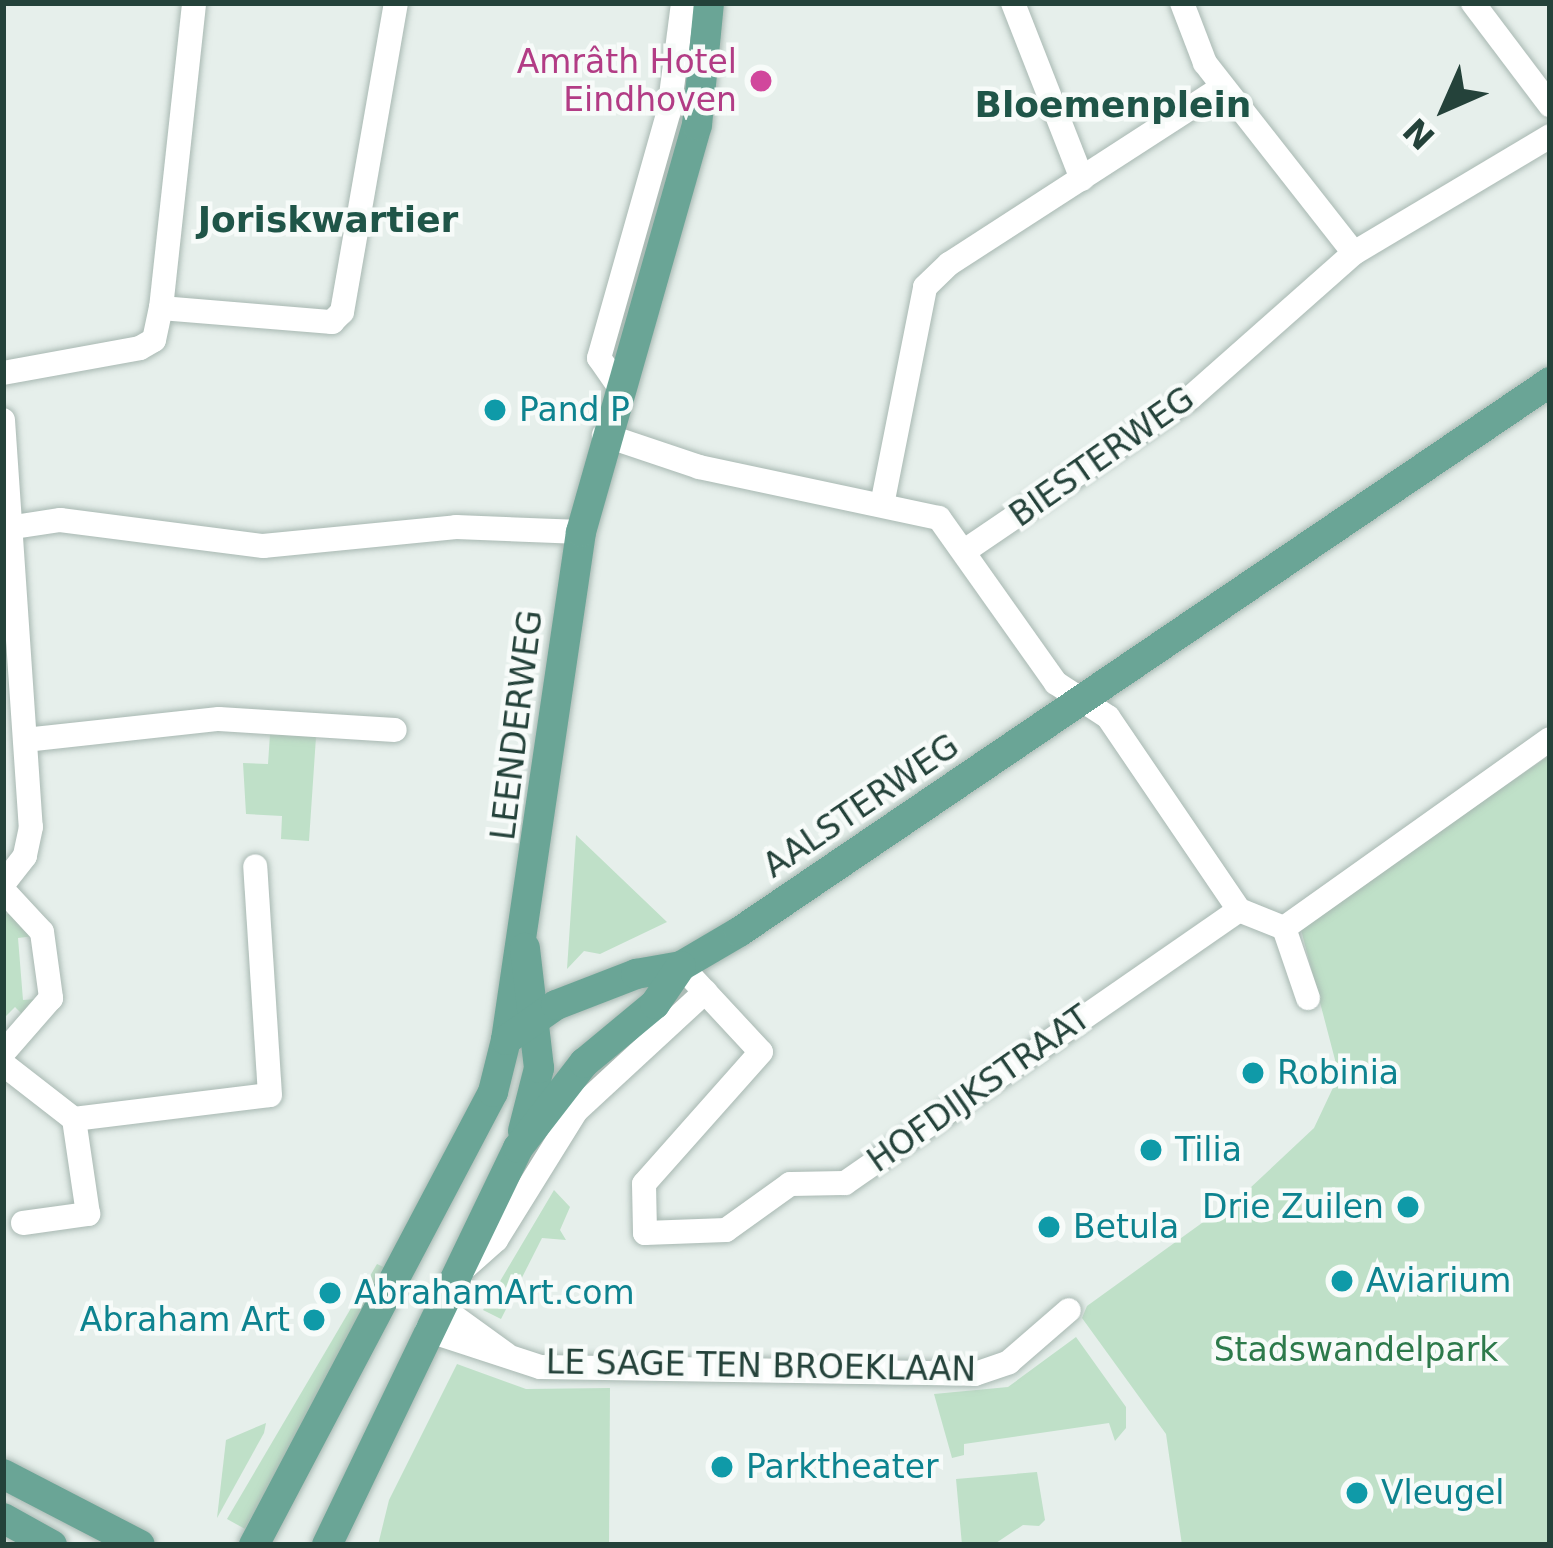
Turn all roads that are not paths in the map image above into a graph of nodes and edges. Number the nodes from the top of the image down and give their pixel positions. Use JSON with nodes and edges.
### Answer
{"nodes":[{"id":1,"x":194,"y":3,"type":"edge"},
{"id":2,"x":397,"y":3,"type":"edge"},
{"id":3,"x":683,"y":3,"type":"edge"},
{"id":4,"x":709,"y":3,"type":"edge"},
{"id":5,"x":1013,"y":3,"type":"edge"},
{"id":6,"x":1182,"y":3,"type":"edge"},
{"id":7,"x":1473,"y":3,"type":"edge"},
{"id":8,"x":1223,"y":87,"type":"junction"},
{"id":9,"x":1550,"y":105,"type":"edge"},
{"id":10,"x":1550,"y":136,"type":"edge"},
{"id":11,"x":1082,"y":179,"type":"junction"},
{"id":12,"x":1354,"y":254,"type":"junction"},
{"id":13,"x":160,"y":308,"type":"junction"},
{"id":14,"x":3,"y":373,"type":"edge"},
{"id":15,"x":1550,"y":382,"type":"edge"},
{"id":16,"x":618,"y":385,"type":"junction"},
{"id":17,"x":1550,"y":399,"type":"edge"},
{"id":18,"x":3,"y":420,"type":"edge"},
{"id":19,"x":1484,"y":426,"type":"junction"},
{"id":20,"x":602,"y":445,"type":"junction"},
{"id":21,"x":883,"y":500,"type":"junction"},
{"id":22,"x":583,"y":523,"type":"junction"},
{"id":23,"x":14,"y":527,"type":"junction"},
{"id":24,"x":966,"y":550,"type":"junction"},
{"id":25,"x":1079,"y":700,"type":"junction"},
{"id":26,"x":13,"y":702,"type":"edge"},
{"id":27,"x":395,"y":730,"type":"dead end"},
{"id":28,"x":1550,"y":739,"type":"edge"},
{"id":29,"x":25,"y":740,"type":"junction"},
{"id":30,"x":255,"y":866,"type":"dead end"},
{"id":31,"x":3,"y":887,"type":"edge"},
{"id":32,"x":1239,"y":910,"type":"junction"},
{"id":33,"x":1284,"y":928,"type":"junction"},
{"id":34,"x":525,"y":946,"type":"junction"},
{"id":35,"x":681,"y":967,"type":"junction"},
{"id":36,"x":704,"y":992,"type":"junction"},
{"id":37,"x":1308,"y":998,"type":"dead end"},
{"id":38,"x":534,"y":1018,"type":"junction"},
{"id":39,"x":506,"y":1040,"type":"junction"},
{"id":40,"x":3,"y":1053,"type":"edge"},
{"id":41,"x":3,"y":1064,"type":"edge"},
{"id":42,"x":74,"y":1119,"type":"junction"},
{"id":43,"x":518,"y":1148,"type":"junction"},
{"id":44,"x":23,"y":1223,"type":"dead end"},
{"id":45,"x":439,"y":1305,"type":"junction"},
{"id":46,"x":1069,"y":1310,"type":"dead end"},
{"id":47,"x":3,"y":1474,"type":"edge"},
{"id":48,"x":9,"y":1530,"type":"edge"},
{"id":49,"x":52,"y":1545,"type":"edge"},
{"id":50,"x":140,"y":1545,"type":"edge"},
{"id":51,"x":254,"y":1545,"type":"edge"},
{"id":52,"x":327,"y":1545,"type":"edge"}],
"edges":[{"from":1,"to":13,"type":"street"},
{"from":2,"to":13,"type":"street"},
{"from":3,"to":16,"type":"street"},
{"from":4,"to":16,"type":"main road","name":"LEENDERWEG"},
{"from":5,"to":11,"type":"street"},
{"from":6,"to":8,"type":"street"},
{"from":7,"to":9,"type":"street"},
{"from":8,"to":11,"type":"street"},
{"from":8,"to":12,"type":"street"},
{"from":10,"to":12,"type":"street","name":"BIESTERWEG"},
{"from":11,"to":21,"type":"street"},
{"from":12,"to":24,"type":"street","name":"BIESTERWEG"},
{"from":13,"to":14,"type":"street"},
{"from":15,"to":19,"type":"main road","name":"AALSTERWEG"},
{"from":16,"to":20,"type":"main road","name":"LEENDERWEG"},
{"from":17,"to":19,"type":"main road","name":"AALSTERWEG"},
{"from":18,"to":23,"type":"street"},
{"from":19,"to":25,"type":"main road","name":"AALSTERWEG"},
{"from":20,"to":21,"type":"street"},
{"from":20,"to":22,"type":"main road","name":"LEENDERWEG"},
{"from":21,"to":24,"type":"street"},
{"from":22,"to":23,"type":"street"},
{"from":22,"to":34,"type":"main road","name":"LEENDERWEG"},
{"from":23,"to":26,"type":"street"},
{"from":24,"to":25,"type":"street"},
{"from":25,"to":32,"type":"street"},
{"from":25,"to":35,"type":"main road","name":"AALSTERWEG"},
{"from":26,"to":29,"type":"street"},
{"from":27,"to":29,"type":"street"},
{"from":28,"to":33,"type":"street"},
{"from":29,"to":31,"type":"street"},
{"from":30,"to":42,"type":"street"},
{"from":31,"to":40,"type":"street"},
{"from":32,"to":33,"type":"street"},
{"from":32,"to":36,"type":"street","name":"HOFDIJKSTRAAT"},
{"from":33,"to":37,"type":"street"},
{"from":34,"to":38,"type":"main road","name":"LEENDERWEG"},
{"from":34,"to":39,"type":"main road","name":"LEENDERWEG"},
{"from":35,"to":36,"type":"street"},
{"from":35,"to":38,"type":"main road","name":"AALSTERWEG"},
{"from":35,"to":43,"type":"main road","name":"AALSTERWEG"},
{"from":36,"to":45,"type":"street"},
{"from":38,"to":39,"type":"main road","name":"AALSTERWEG"},
{"from":38,"to":43,"type":"main road","name":"LEENDERWEG"},
{"from":39,"to":51,"type":"main road","name":"LEENDERWEG"},
{"from":41,"to":42,"type":"street"},
{"from":42,"to":44,"type":"street"},
{"from":43,"to":45,"type":"main road"},
{"from":45,"to":46,"type":"street","name":"LE SAGE TEN BROEKLAAN"},
{"from":45,"to":52,"type":"main road"},
{"from":47,"to":50,"type":"main road"},
{"from":48,"to":49,"type":"main road"}]}
